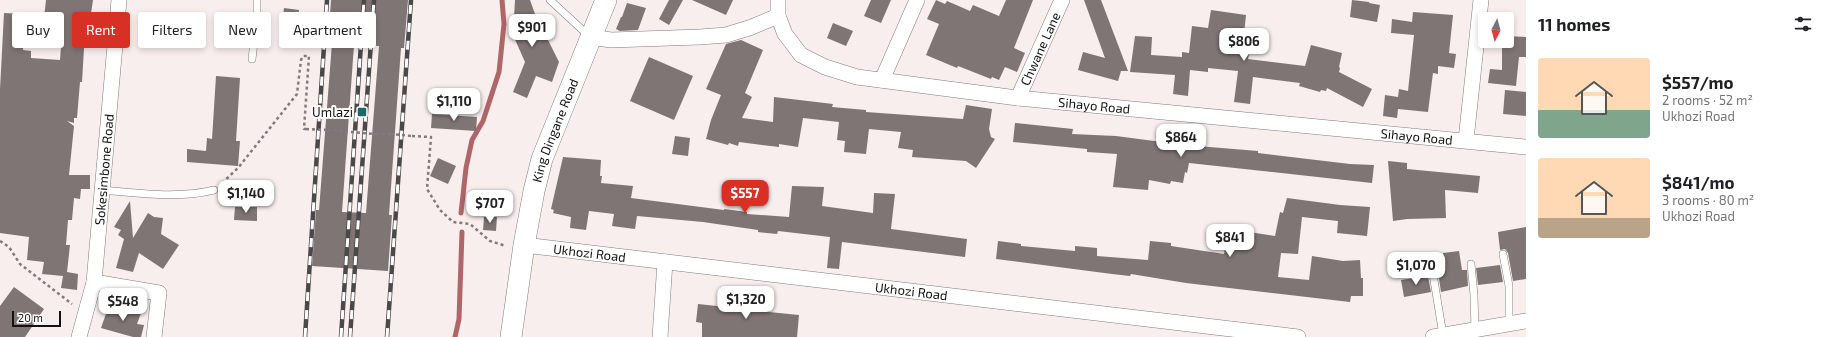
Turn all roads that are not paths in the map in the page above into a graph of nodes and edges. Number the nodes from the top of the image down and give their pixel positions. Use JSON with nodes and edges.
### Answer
{"nodes":[{"id":1,"x":119,"y":0,"type":"edge"},
{"id":2,"x":256,"y":0,"type":"edge"},
{"id":3,"x":550,"y":0,"type":"edge"},
{"id":4,"x":606,"y":0,"type":"edge"},
{"id":5,"x":778,"y":0,"type":"edge"},
{"id":6,"x":917,"y":0,"type":"edge"},
{"id":7,"x":1062,"y":0,"type":"edge"},
{"id":8,"x":1481,"y":0,"type":"edge"},
{"id":9,"x":778,"y":16,"type":"junction"},
{"id":10,"x":590,"y":37,"type":"junction"},
{"id":11,"x":252,"y":58,"type":"dead end"},
{"id":12,"x":882,"y":80,"type":"junction"},
{"id":13,"x":1018,"y":98,"type":"junction"},
{"id":14,"x":1466,"y":140,"type":"junction"},
{"id":15,"x":1526,"y":146,"type":"edge"},
{"id":16,"x":102,"y":190,"type":"junction"},
{"id":17,"x":214,"y":190,"type":"road end"},
{"id":18,"x":524,"y":249,"type":"junction"},
{"id":19,"x":1504,"y":254,"type":"dead end"},
{"id":20,"x":1430,"y":256,"type":"dead end"},
{"id":21,"x":665,"y":262,"type":"junction"},
{"id":22,"x":1471,"y":264,"type":"dead end"},
{"id":23,"x":94,"y":282,"type":"junction"},
{"id":24,"x":1526,"y":321,"type":"edge"},
{"id":25,"x":1509,"y":324,"type":"junction"},
{"id":26,"x":1475,"y":330,"type":"junction"},
{"id":27,"x":1438,"y":336,"type":"edge"},
{"id":28,"x":79,"y":337,"type":"edge"},
{"id":29,"x":154,"y":337,"type":"edge"},
{"id":30,"x":511,"y":337,"type":"edge"},
{"id":31,"x":660,"y":337,"type":"edge"},
{"id":32,"x":1298,"y":337,"type":"edge"}],
"edges":[{"from":1,"to":16,"type":"street","name":"Sokesimbone Road"},
{"from":2,"to":11,"type":"lane"},
{"from":3,"to":10,"type":"lane"},
{"from":4,"to":10,"type":"street","name":"King Dingane Road"},
{"from":5,"to":9,"type":"street","name":"Sihayo Road"},
{"from":6,"to":12,"type":"street"},
{"from":7,"to":13,"type":"street","name":"Chwane Lane"},
{"from":8,"to":14,"type":"street"},
{"from":9,"to":10,"type":"street"},
{"from":9,"to":12,"type":"street","name":"Sihayo Road"},
{"from":10,"to":18,"type":"street","name":"King Dingane Road"},
{"from":12,"to":13,"type":"street","name":"Sihayo Road"},
{"from":13,"to":14,"type":"street","name":"Sihayo Road"},
{"from":14,"to":15,"type":"street","name":"Sihayo Road"},
{"from":16,"to":17,"type":"lane"},
{"from":16,"to":23,"type":"street","name":"Sokesimbone Road"},
{"from":18,"to":21,"type":"street","name":"Ukhozi Road"},
{"from":18,"to":30,"type":"street","name":"King Dingane Road"},
{"from":19,"to":25,"type":"lane"},
{"from":20,"to":27,"type":"lane"},
{"from":21,"to":31,"type":"street"},
{"from":21,"to":32,"type":"street","name":"Ukhozi Road"},
{"from":22,"to":26,"type":"lane"},
{"from":23,"to":28,"type":"street","name":"Sokesimbone Road"},
{"from":23,"to":29,"type":"street"},
{"from":24,"to":25,"type":"street"},
{"from":25,"to":26,"type":"street"},
{"from":26,"to":27,"type":"street"}]}
